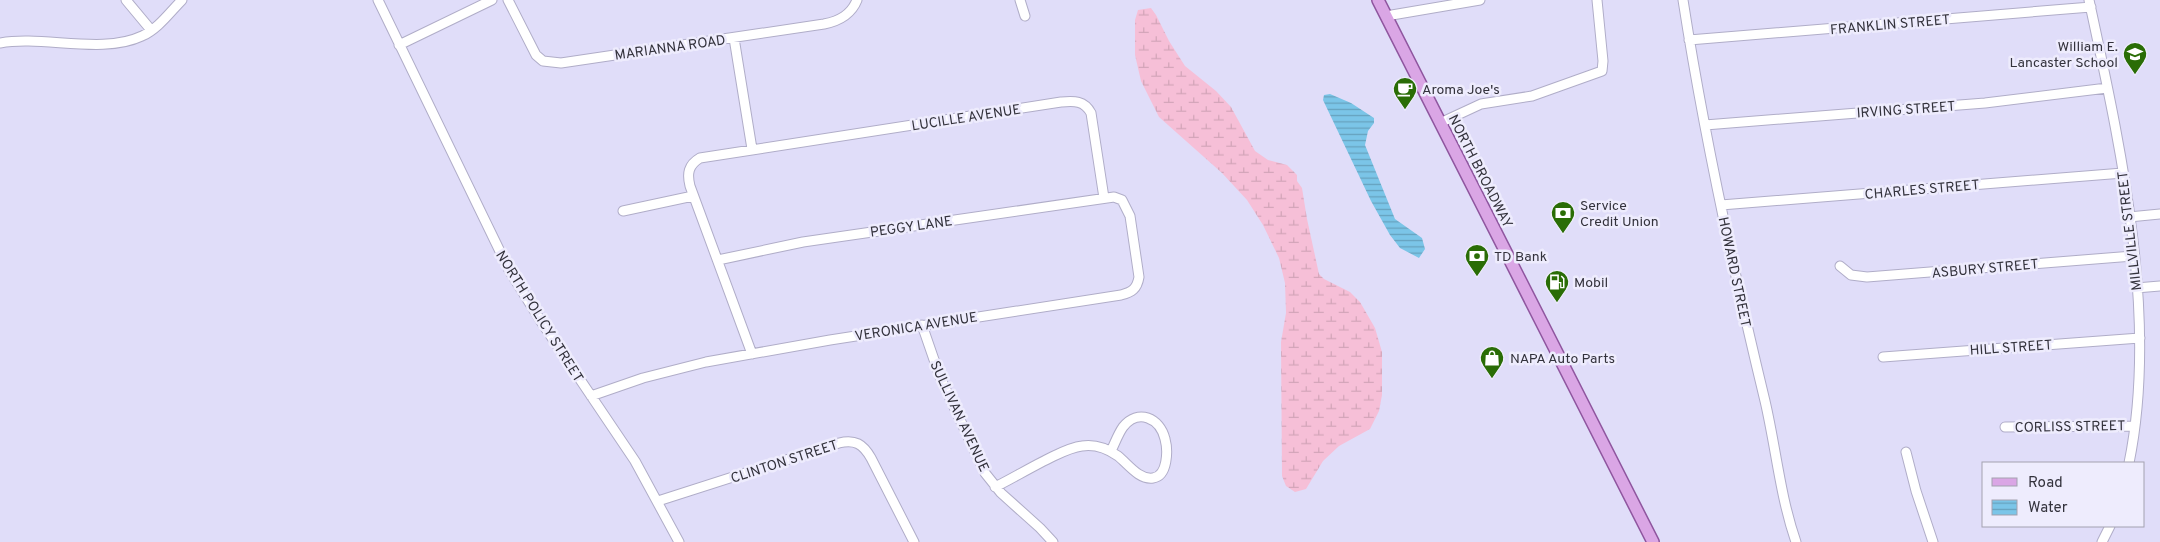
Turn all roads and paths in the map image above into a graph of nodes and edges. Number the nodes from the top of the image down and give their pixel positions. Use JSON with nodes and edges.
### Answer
{"nodes":[{"id":1,"x":126,"y":0,"type":"edge"},
{"id":2,"x":182,"y":0,"type":"edge"},
{"id":3,"x":378,"y":0,"type":"edge"},
{"id":4,"x":492,"y":0,"type":"edge"},
{"id":5,"x":508,"y":0,"type":"edge"},
{"id":6,"x":857,"y":0,"type":"edge"},
{"id":7,"x":1020,"y":0,"type":"edge"},
{"id":8,"x":1378,"y":0,"type":"edge"},
{"id":9,"x":1480,"y":0,"type":"edge"},
{"id":10,"x":1597,"y":0,"type":"edge"},
{"id":11,"x":1683,"y":0,"type":"edge"},
{"id":12,"x":2090,"y":4,"type":"edge"},
{"id":13,"x":1025,"y":16,"type":"dead end"},
{"id":14,"x":1386,"y":16,"type":"junction"},
{"id":15,"x":151,"y":30,"type":"junction"},
{"id":16,"x":734,"y":38,"type":"junction"},
{"id":17,"x":1690,"y":40,"type":"junction"},
{"id":18,"x":0,"y":43,"type":"edge"},
{"id":19,"x":399,"y":45,"type":"junction"},
{"id":20,"x":2107,"y":88,"type":"junction"},
{"id":21,"x":1440,"y":124,"type":"junction"},
{"id":22,"x":1705,"y":125,"type":"junction"},
{"id":23,"x":752,"y":149,"type":"junction"},
{"id":24,"x":2123,"y":173,"type":"junction"},
{"id":25,"x":693,"y":196,"type":"junction"},
{"id":26,"x":1104,"y":198,"type":"junction"},
{"id":27,"x":1721,"y":205,"type":"junction"},
{"id":28,"x":622,"y":211,"type":"dead end"},
{"id":29,"x":2160,"y":214,"type":"edge"},
{"id":30,"x":2129,"y":217,"type":"junction"},
{"id":31,"x":2133,"y":256,"type":"junction"},
{"id":32,"x":718,"y":260,"type":"junction"},
{"id":33,"x":1840,"y":266,"type":"dead end"},
{"id":34,"x":2160,"y":286,"type":"edge"},
{"id":35,"x":2136,"y":288,"type":"junction"},
{"id":36,"x":922,"y":325,"type":"junction"},
{"id":37,"x":2140,"y":338,"type":"junction"},
{"id":38,"x":752,"y":354,"type":"junction"},
{"id":39,"x":1883,"y":357,"type":"dead end"},
{"id":40,"x":591,"y":396,"type":"junction"},
{"id":41,"x":2135,"y":426,"type":"junction"},
{"id":42,"x":2005,"y":427,"type":"dead end"},
{"id":43,"x":1111,"y":451,"type":"junction"},
{"id":44,"x":1906,"y":452,"type":"dead end"},
{"id":45,"x":2129,"y":462,"type":"edge"},
{"id":46,"x":996,"y":487,"type":"junction"},
{"id":47,"x":658,"y":501,"type":"junction"},
{"id":48,"x":2110,"y":527,"type":"edge"},
{"id":49,"x":1650,"y":541,"type":"edge"},
{"id":50,"x":679,"y":542,"type":"edge"},
{"id":51,"x":914,"y":542,"type":"edge"},
{"id":52,"x":1053,"y":542,"type":"edge"},
{"id":53,"x":1796,"y":542,"type":"edge"},
{"id":54,"x":1933,"y":542,"type":"edge"},
{"id":55,"x":2102,"y":542,"type":"edge"}],
"edges":[{"from":1,"to":15,"type":"street"},
{"from":2,"to":15,"type":"street"},
{"from":3,"to":19,"type":"street","name":"NORTH POLICY STREET"},
{"from":4,"to":19,"type":"street"},
{"from":5,"to":16,"type":"street","name":"MARIANNA ROAD"},
{"from":6,"to":16,"type":"street","name":"MARIANNA ROAD"},
{"from":7,"to":13,"type":"street"},
{"from":8,"to":14,"type":"main road","name":"NORTH BROADWAY"},
{"from":9,"to":14,"type":"street"},
{"from":10,"to":21,"type":"street"},
{"from":11,"to":17,"type":"street","name":"HOWARD STREET"},
{"from":12,"to":17,"type":"street","name":"FRANKLIN STREET"},
{"from":12,"to":20,"type":"street","name":"MILLVILLE STREET"},
{"from":14,"to":21,"type":"main road","name":"NORTH BROADWAY"},
{"from":15,"to":18,"type":"street"},
{"from":16,"to":23,"type":"street"},
{"from":17,"to":22,"type":"street","name":"HOWARD STREET"},
{"from":19,"to":40,"type":"street","name":"NORTH POLICY STREET"},
{"from":20,"to":22,"type":"street","name":"IRVING STREET"},
{"from":20,"to":24,"type":"street","name":"MILLVILLE STREET"},
{"from":21,"to":49,"type":"main road","name":"NORTH BROADWAY"},
{"from":22,"to":27,"type":"street","name":"HOWARD STREET"},
{"from":23,"to":25,"type":"street","name":"LUCILLE AVENUE"},
{"from":23,"to":26,"type":"street","name":"LUCILLE AVENUE"},
{"from":24,"to":27,"type":"street","name":"CHARLES STREET"},
{"from":24,"to":30,"type":"street","name":"MILLVILLE STREET"},
{"from":25,"to":28,"type":"street"},
{"from":25,"to":32,"type":"street","name":"LUCILLE AVENUE"},
{"from":26,"to":32,"type":"street","name":"PEGGY LANE"},
{"from":26,"to":36,"type":"street","name":"VERONICA AVENUE"},
{"from":27,"to":53,"type":"street","name":"HOWARD STREET"},
{"from":29,"to":30,"type":"street"},
{"from":30,"to":31,"type":"street","name":"MILLVILLE STREET"},
{"from":31,"to":33,"type":"street","name":"ASBURY STREET"},
{"from":31,"to":35,"type":"street","name":"MILLVILLE STREET"},
{"from":32,"to":38,"type":"street","name":"LUCILLE AVENUE"},
{"from":34,"to":35,"type":"street"},
{"from":35,"to":37,"type":"street","name":"MILLVILLE STREET"},
{"from":36,"to":38,"type":"street","name":"VERONICA AVENUE"},
{"from":36,"to":46,"type":"street","name":"SULLIVAN AVENUE"},
{"from":37,"to":39,"type":"street","name":"HILL STREET"},
{"from":37,"to":41,"type":"street","name":"MILLVILLE STREET"},
{"from":38,"to":40,"type":"street","name":"VERONICA AVENUE"},
{"from":40,"to":47,"type":"street","name":"NORTH POLICY STREET"},
{"from":41,"to":42,"type":"street","name":"CORLISS STREET"},
{"from":41,"to":45,"type":"street","name":"MILLVILLE STREET"},
{"from":43,"to":43,"type":"street"},
{"from":43,"to":46,"type":"street"},
{"from":44,"to":54,"type":"street"},
{"from":46,"to":52,"type":"street","name":"SULLIVAN AVENUE"},
{"from":47,"to":50,"type":"street","name":"NORTH POLICY STREET"},
{"from":47,"to":51,"type":"street","name":"CLINTON STREET"},
{"from":48,"to":55,"type":"street"}]}
